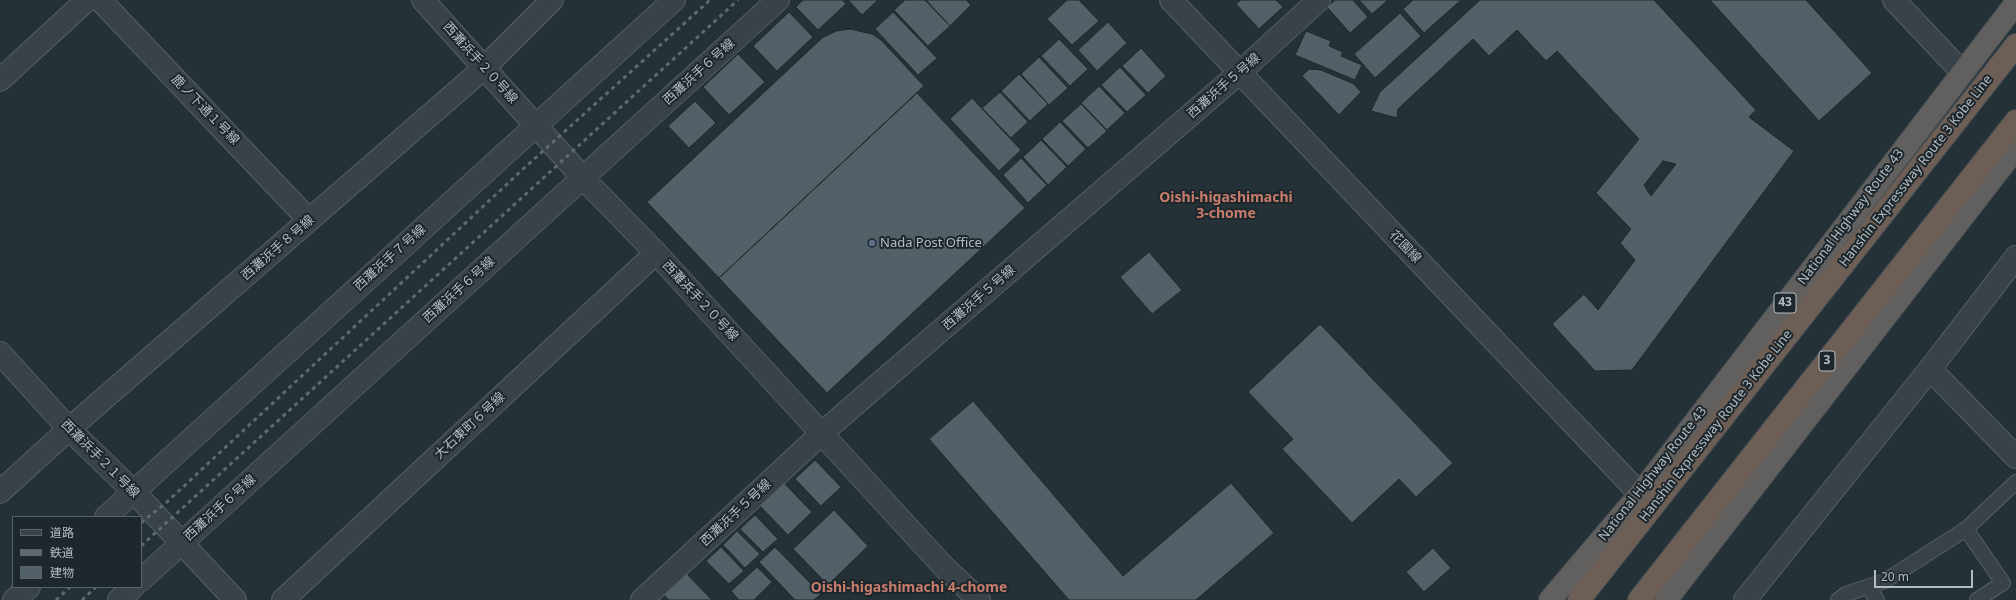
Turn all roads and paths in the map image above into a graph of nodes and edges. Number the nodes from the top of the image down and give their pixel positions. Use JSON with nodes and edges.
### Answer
{"nodes":[{"id":1,"x":87,"y":0,"type":"edge"},
{"id":2,"x":100,"y":0,"type":"edge"},
{"id":3,"x":423,"y":0,"type":"edge"},
{"id":4,"x":552,"y":0,"type":"edge"},
{"id":5,"x":674,"y":0,"type":"edge"},
{"id":6,"x":778,"y":0,"type":"edge"},
{"id":7,"x":1171,"y":0,"type":"edge"},
{"id":8,"x":1319,"y":0,"type":"edge"},
{"id":9,"x":1894,"y":0,"type":"edge"},
{"id":10,"x":2016,"y":3,"type":"edge"},
{"id":11,"x":2016,"y":44,"type":"edge"},
{"id":12,"x":484,"y":68,"type":"junction"},
{"id":13,"x":1962,"y":72,"type":"junction"},
{"id":14,"x":1239,"y":73,"type":"junction"},
{"id":15,"x":0,"y":80,"type":"edge"},
{"id":16,"x":2016,"y":121,"type":"edge"},
{"id":17,"x":535,"y":126,"type":"junction"},
{"id":18,"x":2016,"y":148,"type":"edge"},
{"id":19,"x":583,"y":178,"type":"junction"},
{"id":20,"x":310,"y":220,"type":"junction"},
{"id":21,"x":656,"y":253,"type":"junction"},
{"id":22,"x":2016,"y":257,"type":"edge"},
{"id":23,"x":0,"y":353,"type":"edge"},
{"id":24,"x":1930,"y":369,"type":"junction"},
{"id":25,"x":70,"y":429,"type":"junction"},
{"id":26,"x":822,"y":433,"type":"junction"},
{"id":27,"x":2016,"y":457,"type":"edge"},
{"id":28,"x":2016,"y":482,"type":"edge"},
{"id":29,"x":0,"y":492,"type":"edge"},
{"id":30,"x":134,"y":492,"type":"junction"},
{"id":31,"x":1640,"y":494,"type":"junction"},
{"id":32,"x":107,"y":516,"type":"edge"},
{"id":33,"x":1966,"y":529,"type":"junction"},
{"id":34,"x":181,"y":544,"type":"junction"},
{"id":35,"x":142,"y":579,"type":"edge"},
{"id":36,"x":1868,"y":587,"type":"junction"},
{"id":37,"x":28,"y":588,"type":"edge"},
{"id":38,"x":132,"y":588,"type":"edge"},
{"id":39,"x":14,"y":600,"type":"edge"},
{"id":40,"x":119,"y":600,"type":"edge"},
{"id":41,"x":235,"y":600,"type":"edge"},
{"id":42,"x":284,"y":600,"type":"edge"},
{"id":43,"x":642,"y":600,"type":"edge"},
{"id":44,"x":979,"y":600,"type":"edge"},
{"id":45,"x":1550,"y":600,"type":"edge"},
{"id":46,"x":1579,"y":600,"type":"edge"},
{"id":47,"x":1639,"y":600,"type":"edge"},
{"id":48,"x":1666,"y":600,"type":"edge"},
{"id":49,"x":1745,"y":600,"type":"edge"},
{"id":50,"x":1838,"y":600,"type":"edge"},
{"id":51,"x":1877,"y":600,"type":"edge"},
{"id":52,"x":1977,"y":600,"type":"edge"}],
"edges":[{"from":1,"to":15,"type":"street"},
{"from":2,"to":20,"type":"street","name":"鹿ノ下通１号線"},
{"from":3,"to":12,"type":"street","name":"西灘浜手２０号線"},
{"from":4,"to":12,"type":"street","name":"西灘浜手８号線"},
{"from":5,"to":17,"type":"street","name":"西灘浜手７号線"},
{"from":6,"to":19,"type":"street","name":"西灘浜手６号線"},
{"from":7,"to":14,"type":"street","name":"花園線"},
{"from":8,"to":14,"type":"street","name":"西灘浜手５号線"},
{"from":9,"to":13,"type":"street"},
{"from":10,"to":13,"type":"highway","name":"National Highway Route 43","number":"43"},
{"from":11,"to":46,"type":"highway","name":"Hanshin Expressway Route 3 Kobe Line"},
{"from":12,"to":17,"type":"street","name":"西灘浜手２０号線"},
{"from":12,"to":20,"type":"street","name":"西灘浜手８号線"},
{"from":13,"to":31,"type":"highway","name":"National Highway Route 43","number":"43"},
{"from":14,"to":26,"type":"street","name":"西灘浜手５号線"},
{"from":14,"to":31,"type":"street","name":"花園線"},
{"from":16,"to":47,"type":"highway","number":"3"},
{"from":17,"to":19,"type":"street","name":"西灘浜手２０号線"},
{"from":17,"to":30,"type":"street","name":"西灘浜手７号線"},
{"from":18,"to":48,"type":"highway"},
{"from":19,"to":21,"type":"street","name":"西灘浜手２０号線"},
{"from":19,"to":34,"type":"street","name":"西灘浜手６号線"},
{"from":20,"to":25,"type":"street","name":"西灘浜手８号線"},
{"from":21,"to":26,"type":"street","name":"西灘浜手２０号線"},
{"from":21,"to":42,"type":"street","name":"大石東町６号線"},
{"from":22,"to":24,"type":"street"},
{"from":23,"to":25,"type":"street","name":"西灘浜手２１号線"},
{"from":24,"to":27,"type":"street"},
{"from":24,"to":49,"type":"street"},
{"from":25,"to":29,"type":"street","name":"西灘浜手８号線"},
{"from":25,"to":30,"type":"street","name":"西灘浜手２１号線"},
{"from":26,"to":43,"type":"street","name":"西灘浜手５号線"},
{"from":26,"to":44,"type":"street","name":"西灘浜手２０号線"},
{"from":28,"to":33,"type":"lane"},
{"from":30,"to":32,"type":"street","name":"西灘浜手７号線"},
{"from":30,"to":34,"type":"street","name":"西灘浜手２１号線"},
{"from":31,"to":45,"type":"highway","name":"National Highway Route 43","number":"43"},
{"from":33,"to":36,"type":"lane"},
{"from":33,"to":52,"type":"lane"},
{"from":34,"to":35,"type":"street","name":"西灘浜手６号線"},
{"from":34,"to":41,"type":"street","name":"西灘浜手２１号線"},
{"from":36,"to":50,"type":"lane"},
{"from":36,"to":51,"type":"lane"},
{"from":37,"to":39,"type":"street"},
{"from":38,"to":40,"type":"street"}]}
